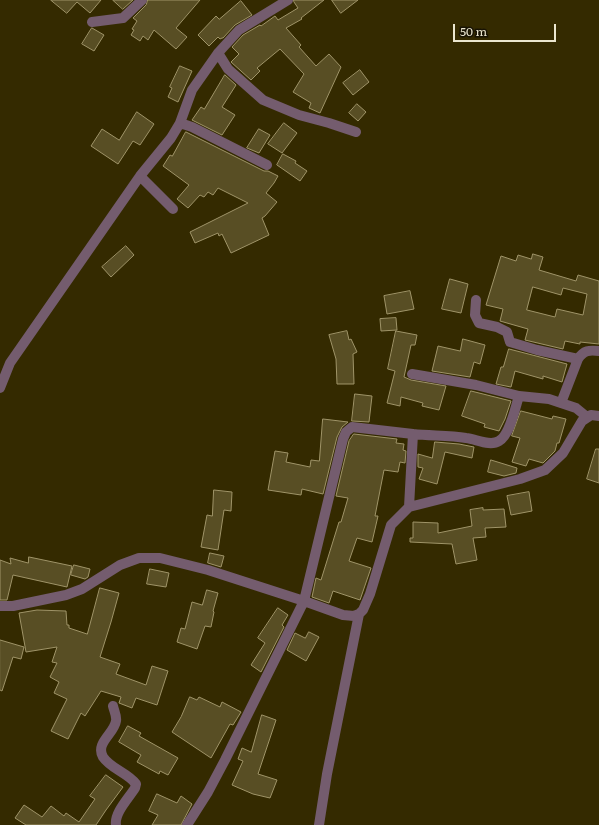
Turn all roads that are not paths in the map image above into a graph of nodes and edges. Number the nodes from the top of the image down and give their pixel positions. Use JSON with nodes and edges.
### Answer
{"nodes":[{"id":1,"x":142,"y":0,"type":"edge"},
{"id":2,"x":288,"y":0,"type":"edge"},
{"id":3,"x":92,"y":22,"type":"dead end"},
{"id":4,"x":218,"y":53,"type":"junction"},
{"id":5,"x":180,"y":123,"type":"junction"},
{"id":6,"x":356,"y":132,"type":"dead end"},
{"id":7,"x":267,"y":165,"type":"dead end"},
{"id":8,"x":140,"y":176,"type":"junction"},
{"id":9,"x":173,"y":209,"type":"dead end"},
{"id":10,"x":476,"y":300,"type":"dead end"},
{"id":11,"x":599,"y":351,"type":"edge"},
{"id":12,"x":578,"y":358,"type":"junction"},
{"id":13,"x":412,"y":374,"type":"dead end"},
{"id":14,"x":0,"y":388,"type":"edge"},
{"id":15,"x":519,"y":396,"type":"junction"},
{"id":16,"x":561,"y":403,"type":"junction"},
{"id":17,"x":599,"y":416,"type":"edge"},
{"id":18,"x":588,"y":417,"type":"junction"},
{"id":19,"x":413,"y":434,"type":"junction"},
{"id":20,"x":409,"y":507,"type":"junction"},
{"id":21,"x":304,"y":601,"type":"junction"},
{"id":22,"x":0,"y":606,"type":"edge"},
{"id":23,"x":359,"y":614,"type":"junction"},
{"id":24,"x":112,"y":706,"type":"dead end"},
{"id":25,"x":116,"y":825,"type":"edge"},
{"id":26,"x":187,"y":825,"type":"edge"},
{"id":27,"x":319,"y":825,"type":"edge"}],
"edges":[{"from":1,"to":3,"type":"street"},
{"from":2,"to":4,"type":"street"},
{"from":4,"to":5,"type":"street"},
{"from":4,"to":6,"type":"street"},
{"from":5,"to":7,"type":"street"},
{"from":5,"to":8,"type":"street"},
{"from":8,"to":9,"type":"street"},
{"from":8,"to":14,"type":"street"},
{"from":10,"to":12,"type":"street"},
{"from":11,"to":12,"type":"street"},
{"from":12,"to":16,"type":"street"},
{"from":13,"to":15,"type":"street"},
{"from":15,"to":16,"type":"street"},
{"from":15,"to":19,"type":"street"},
{"from":16,"to":18,"type":"street"},
{"from":17,"to":18,"type":"street"},
{"from":18,"to":20,"type":"street"},
{"from":19,"to":20,"type":"street"},
{"from":19,"to":21,"type":"street"},
{"from":20,"to":23,"type":"street"},
{"from":21,"to":22,"type":"street"},
{"from":21,"to":23,"type":"street"},
{"from":21,"to":26,"type":"street"},
{"from":23,"to":27,"type":"street"},
{"from":24,"to":25,"type":"street"}]}
